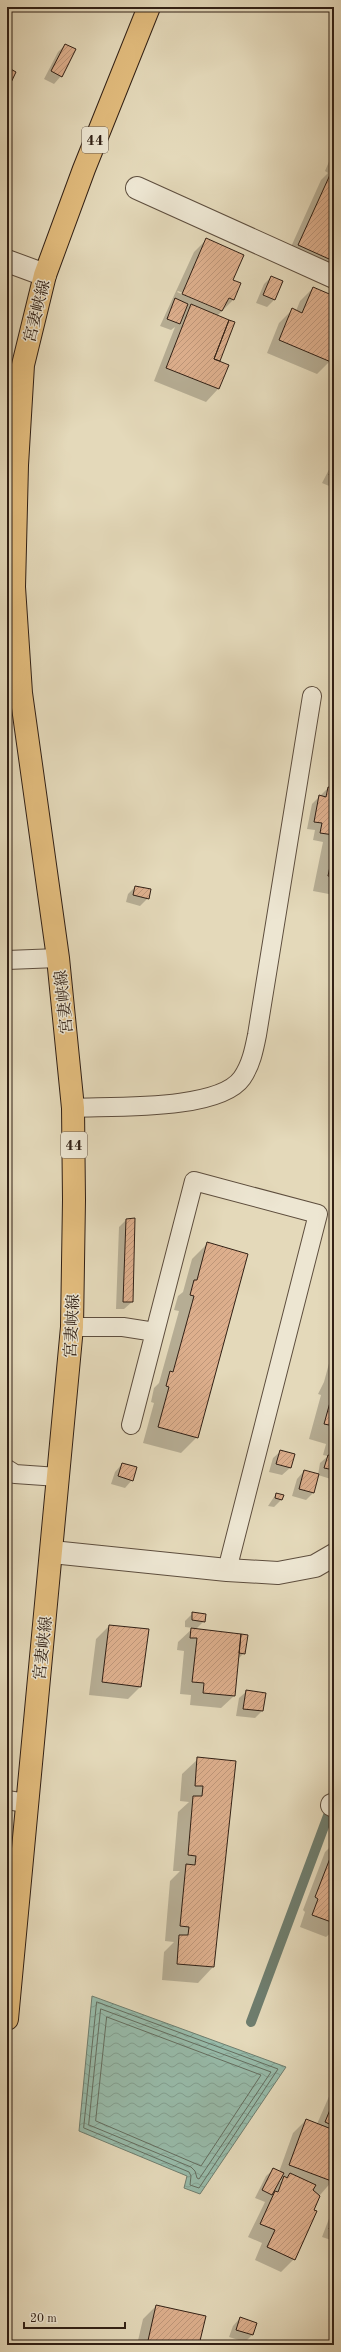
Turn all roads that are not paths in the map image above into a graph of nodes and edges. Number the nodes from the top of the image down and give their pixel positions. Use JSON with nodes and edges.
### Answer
{"nodes":[{"id":1,"x":149,"y":7,"type":"edge"},
{"id":2,"x":137,"y":188,"type":"dead end"},
{"id":3,"x":7,"y":261,"type":"edge"},
{"id":4,"x":45,"y":275,"type":"junction"},
{"id":5,"x":334,"y":277,"type":"edge"},
{"id":6,"x":312,"y":696,"type":"dead end"},
{"id":7,"x":58,"y":958,"type":"junction"},
{"id":8,"x":7,"y":960,"type":"edge"},
{"id":9,"x":73,"y":1108,"type":"junction"},
{"id":10,"x":72,"y":1327,"type":"junction"},
{"id":11,"x":155,"y":1332,"type":"junction"},
{"id":12,"x":131,"y":1425,"type":"dead end"},
{"id":13,"x":7,"y":1469,"type":"edge"},
{"id":14,"x":58,"y":1477,"type":"junction"},
{"id":15,"x":52,"y":1552,"type":"junction"},
{"id":16,"x":334,"y":1555,"type":"edge"},
{"id":17,"x":227,"y":1570,"type":"junction"},
{"id":18,"x":17,"y":1801,"type":"edge"},
{"id":19,"x":7,"y":2019,"type":"edge"}],
"edges":[{"from":1,"to":4,"type":"main road","name":"宮妻峡線","number":"44"},
{"from":2,"to":5,"type":"street"},
{"from":3,"to":4,"type":"street"},
{"from":4,"to":7,"type":"main road","name":"宮妻峡線","number":"44"},
{"from":6,"to":9,"type":"lane"},
{"from":7,"to":8,"type":"lane"},
{"from":7,"to":9,"type":"main road","name":"宮妻峡線","number":"44"},
{"from":9,"to":10,"type":"main road","name":"宮妻峡線","number":"44"},
{"from":10,"to":11,"type":"lane"},
{"from":10,"to":14,"type":"main road","name":"宮妻峡線","number":"44"},
{"from":11,"to":12,"type":"lane"},
{"from":11,"to":17,"type":"lane"},
{"from":13,"to":14,"type":"lane"},
{"from":14,"to":15,"type":"main road","name":"宮妻峡線","number":"44"},
{"from":15,"to":17,"type":"street"},
{"from":15,"to":18,"type":"main road","name":"宮妻峡線","number":"44"},
{"from":16,"to":17,"type":"street"},
{"from":18,"to":19,"type":"main road","name":"宮妻峡線","number":"44"}]}
